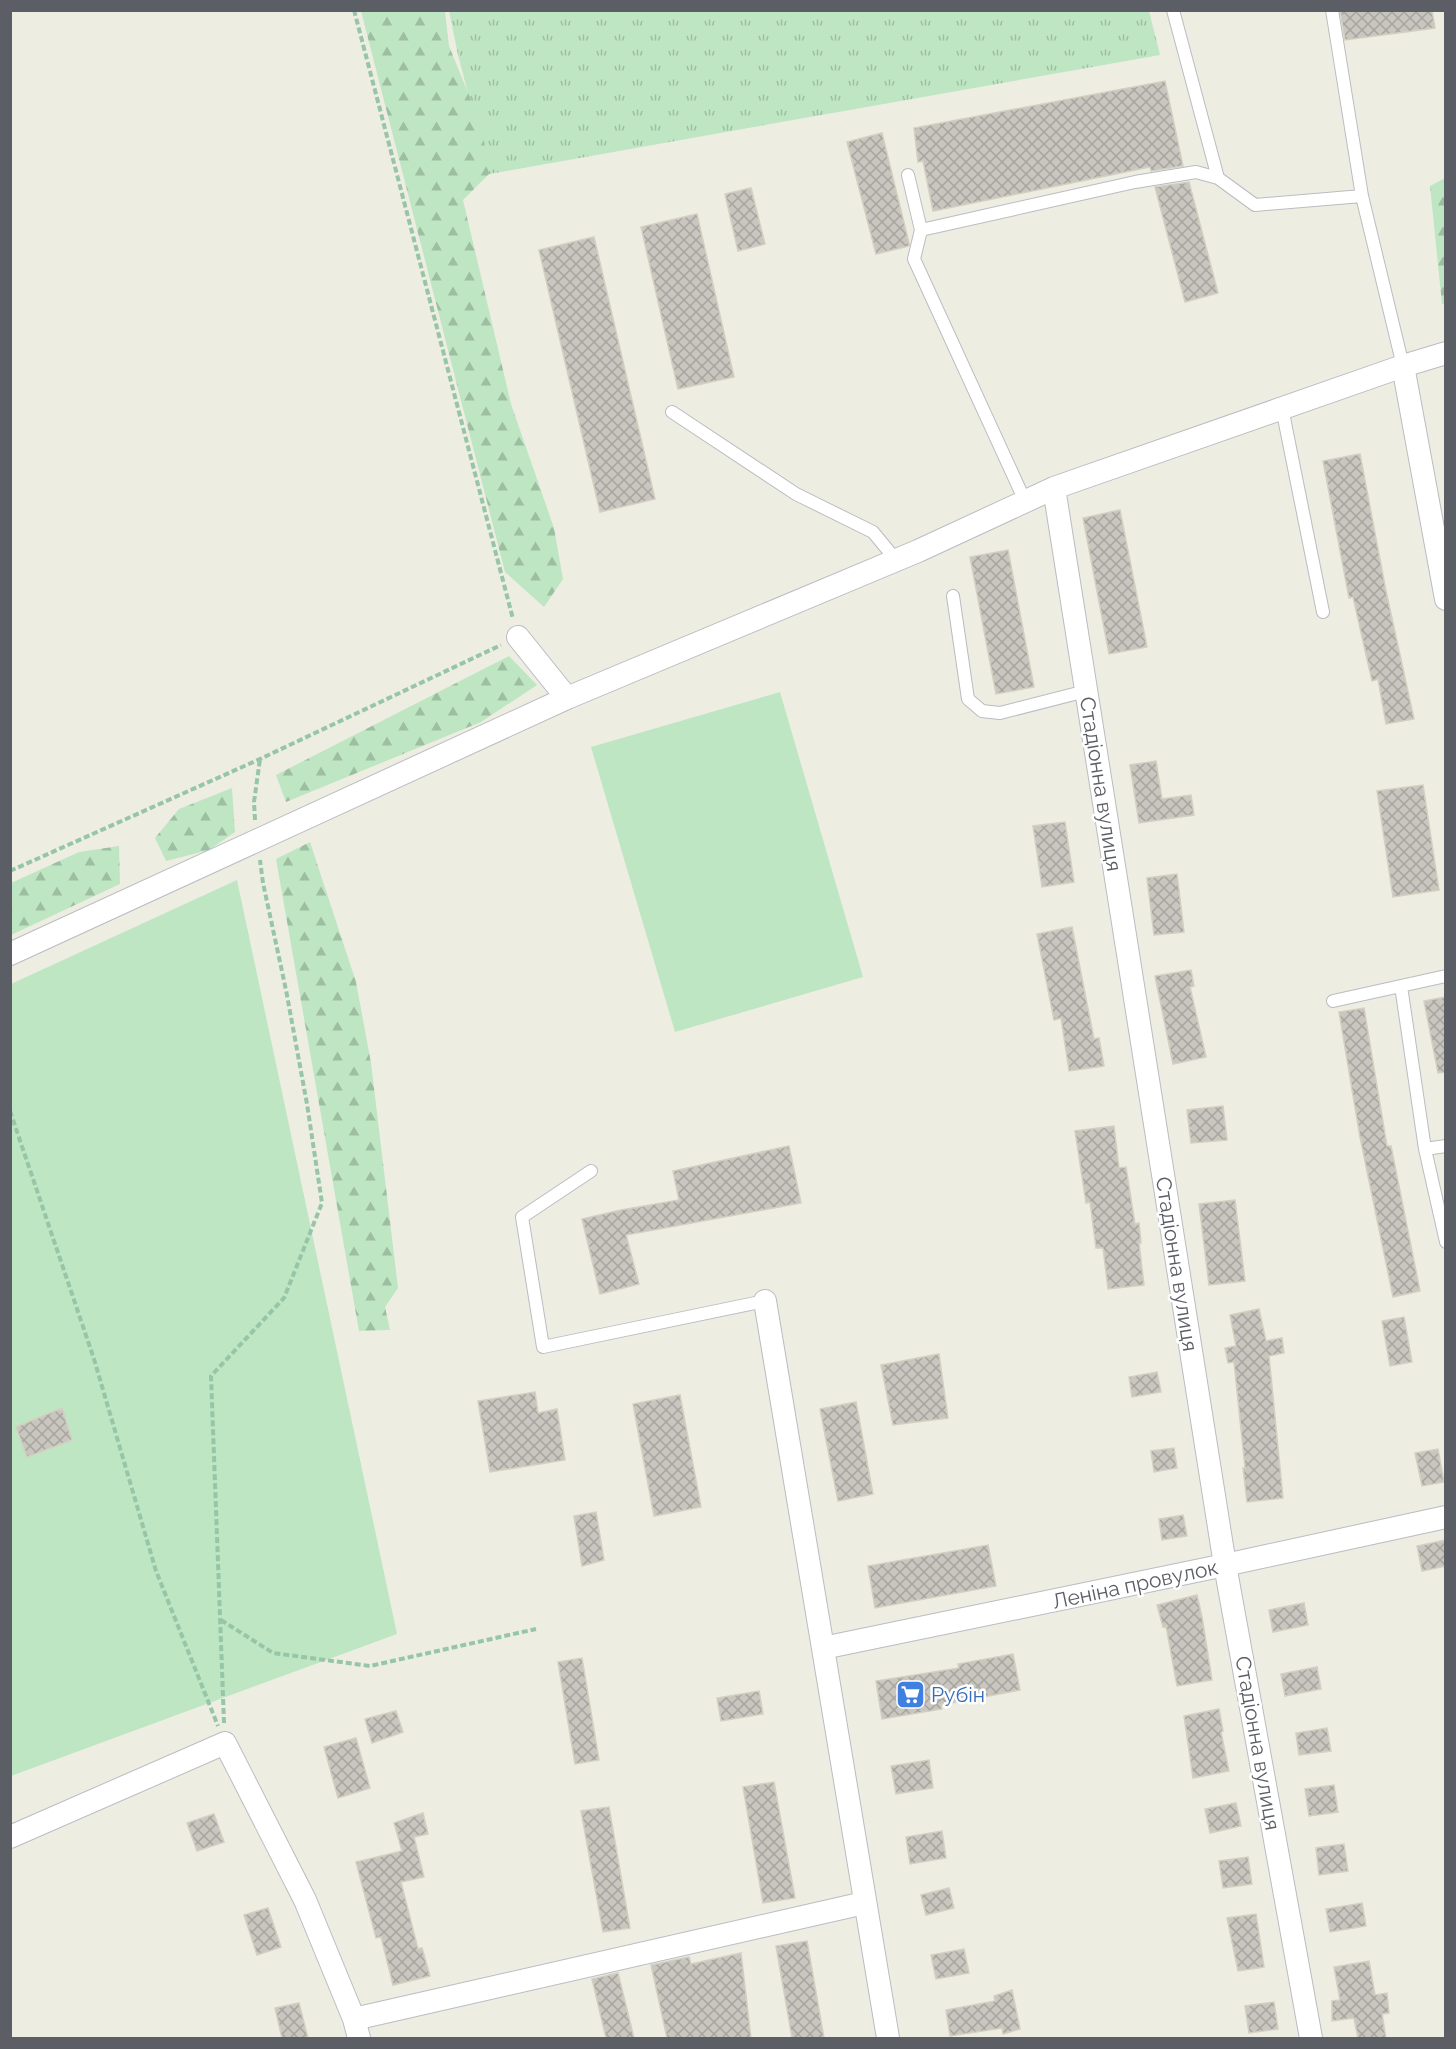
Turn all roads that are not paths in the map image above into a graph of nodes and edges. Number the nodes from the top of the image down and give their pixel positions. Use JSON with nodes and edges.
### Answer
{"nodes":[{"id":1,"x":1173,"y":10,"type":"edge"},
{"id":2,"x":1332,"y":10,"type":"edge"},
{"id":3,"x":908,"y":174,"type":"dead end"},
{"id":4,"x":1218,"y":178,"type":"junction"},
{"id":5,"x":1362,"y":195,"type":"junction"},
{"id":6,"x":921,"y":230,"type":"junction"},
{"id":7,"x":1446,"y":353,"type":"edge"},
{"id":8,"x":1403,"y":366,"type":"junction"},
{"id":9,"x":1282,"y":408,"type":"junction"},
{"id":10,"x":672,"y":412,"type":"dead end"},
{"id":11,"x":1054,"y":488,"type":"junction"},
{"id":12,"x":1024,"y":501,"type":"junction"},
{"id":13,"x":896,"y":560,"type":"junction"},
{"id":14,"x":953,"y":596,"type":"dead end"},
{"id":15,"x":1446,"y":599,"type":"edge"},
{"id":16,"x":1323,"y":612,"type":"dead end"},
{"id":17,"x":518,"y":637,"type":"road end"},
{"id":18,"x":1086,"y":691,"type":"junction"},
{"id":19,"x":567,"y":698,"type":"junction"},
{"id":20,"x":10,"y":954,"type":"edge"},
{"id":21,"x":1446,"y":976,"type":"edge"},
{"id":22,"x":1401,"y":986,"type":"junction"},
{"id":23,"x":1334,"y":1001,"type":"dead end"},
{"id":24,"x":1446,"y":1146,"type":"edge"},
{"id":25,"x":1425,"y":1149,"type":"junction"},
{"id":26,"x":591,"y":1171,"type":"dead end"},
{"id":27,"x":1446,"y":1242,"type":"edge"},
{"id":28,"x":765,"y":1301,"type":"joint"},
{"id":29,"x":1446,"y":1517,"type":"edge"},
{"id":30,"x":1225,"y":1565,"type":"junction"},
{"id":31,"x":824,"y":1648,"type":"junction"},
{"id":32,"x":10,"y":1837,"type":"edge"},
{"id":33,"x":864,"y":1903,"type":"junction"},
{"id":34,"x":356,"y":2029,"type":"edge"},
{"id":35,"x":888,"y":2038,"type":"edge"},
{"id":36,"x":1311,"y":2038,"type":"edge"}],
"edges":[{"from":1,"to":4,"type":"lane"},
{"from":2,"to":5,"type":"lane"},
{"from":3,"to":6,"type":"lane"},
{"from":4,"to":5,"type":"lane"},
{"from":4,"to":6,"type":"lane"},
{"from":5,"to":8,"type":"lane"},
{"from":6,"to":12,"type":"lane"},
{"from":7,"to":8,"type":"street"},
{"from":8,"to":9,"type":"street"},
{"from":8,"to":15,"type":"street"},
{"from":9,"to":11,"type":"street"},
{"from":9,"to":16,"type":"lane"},
{"from":10,"to":13,"type":"lane"},
{"from":11,"to":12,"type":"street"},
{"from":11,"to":18,"type":"street","name":"Стадіонна вулиця"},
{"from":12,"to":13,"type":"street"},
{"from":13,"to":19,"type":"street"},
{"from":14,"to":18,"type":"lane"},
{"from":17,"to":19,"type":"street"},
{"from":18,"to":30,"type":"street","name":"Стадіонна вулиця"},
{"from":19,"to":20,"type":"street"},
{"from":21,"to":22,"type":"lane"},
{"from":22,"to":23,"type":"lane"},
{"from":22,"to":25,"type":"lane"},
{"from":24,"to":25,"type":"lane"},
{"from":25,"to":27,"type":"lane"},
{"from":26,"to":28,"type":"lane"},
{"from":28,"to":31,"type":"street"},
{"from":29,"to":30,"type":"street","name":"Леніна провулок"},
{"from":30,"to":31,"type":"street","name":"Леніна провулок"},
{"from":30,"to":36,"type":"street","name":"Стадіонна вулиця"},
{"from":31,"to":33,"type":"street"},
{"from":32,"to":34,"type":"street"},
{"from":33,"to":34,"type":"street"},
{"from":33,"to":35,"type":"street"}]}
